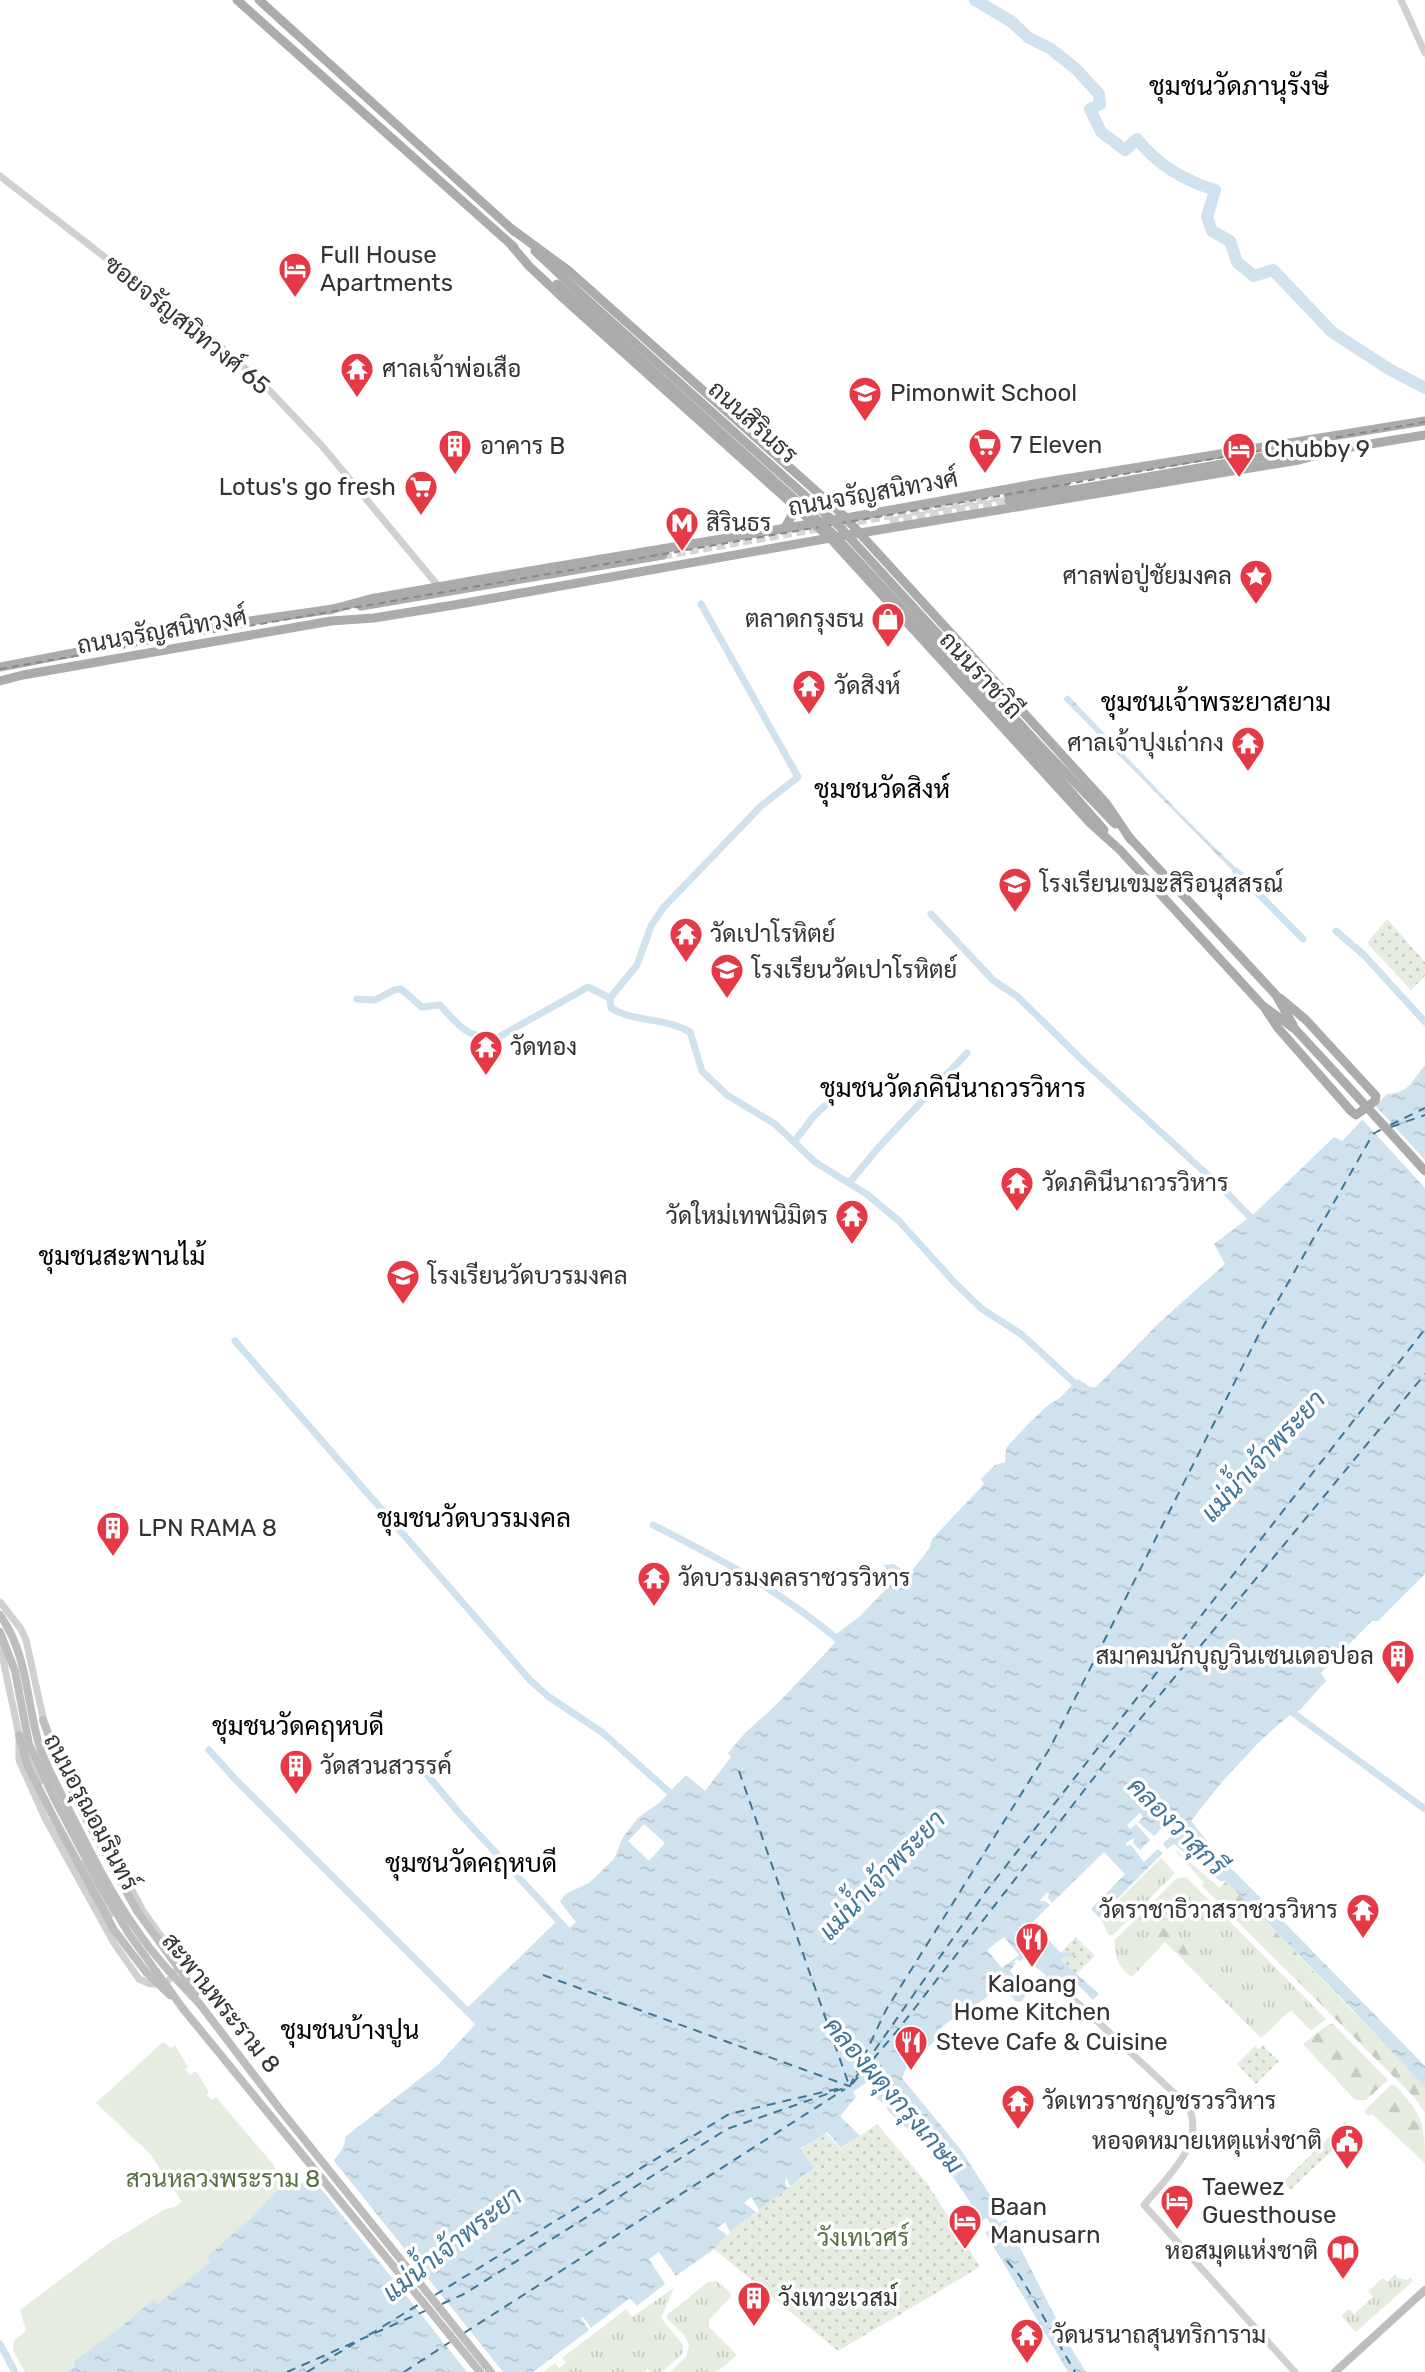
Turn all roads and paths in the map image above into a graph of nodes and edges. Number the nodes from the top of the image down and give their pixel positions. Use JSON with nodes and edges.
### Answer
{"nodes":[{"id":1,"x":237,"y":0,"type":"edge"},
{"id":2,"x":259,"y":0,"type":"edge"},
{"id":3,"x":1401,"y":0,"type":"edge"},
{"id":4,"x":1425,"y":53,"type":"edge"},
{"id":5,"x":0,"y":176,"type":"edge"},
{"id":6,"x":513,"y":230,"type":"junction"},
{"id":7,"x":512,"y":246,"type":"junction"},
{"id":8,"x":582,"y":301,"type":"junction"},
{"id":9,"x":1425,"y":421,"type":"edge"},
{"id":10,"x":750,"y":431,"type":"junction"},
{"id":11,"x":1344,"y":434,"type":"junction"},
{"id":12,"x":1425,"y":435,"type":"edge"},
{"id":13,"x":730,"y":447,"type":"junction"},
{"id":14,"x":1346,"y":448,"type":"junction"},
{"id":15,"x":785,"y":497,"type":"junction"},
{"id":16,"x":938,"y":501,"type":"junction"},
{"id":17,"x":846,"y":519,"type":"junction"},
{"id":18,"x":949,"y":519,"type":"junction"},
{"id":19,"x":814,"y":523,"type":"junction"},
{"id":20,"x":784,"y":529,"type":"junction"},
{"id":21,"x":861,"y":533,"type":"junction"},
{"id":22,"x":830,"y":538,"type":"junction"},
{"id":23,"x":684,"y":545,"type":"junction"},
{"id":24,"x":692,"y":563,"type":"junction"},
{"id":25,"x":439,"y":587,"type":"junction"},
{"id":26,"x":329,"y":610,"type":"junction"},
{"id":27,"x":331,"y":621,"type":"junction"},
{"id":28,"x":0,"y":667,"type":"edge"},
{"id":29,"x":0,"y":681,"type":"edge"},
{"id":30,"x":1040,"y":750,"type":"junction"},
{"id":31,"x":1131,"y":840,"type":"junction"},
{"id":32,"x":1120,"y":850,"type":"junction"},
{"id":33,"x":1276,"y":995,"type":"junction"},
{"id":34,"x":1264,"y":1006,"type":"junction"},
{"id":35,"x":1295,"y":1030,"type":"junction"},
{"id":36,"x":1425,"y":1171,"type":"edge"},
{"id":37,"x":0,"y":1602,"type":"edge"},
{"id":38,"x":0,"y":1615,"type":"edge"},
{"id":39,"x":0,"y":1632,"type":"edge"},
{"id":40,"x":0,"y":1645,"type":"edge"},
{"id":41,"x":43,"y":1720,"type":"junction"},
{"id":42,"x":18,"y":1732,"type":"junction"},
{"id":43,"x":134,"y":1974,"type":"junction"},
{"id":44,"x":1069,"y":1994,"type":"dead end"},
{"id":45,"x":199,"y":2003,"type":"junction"},
{"id":46,"x":184,"y":2010,"type":"junction"},
{"id":47,"x":1425,"y":2290,"type":"edge"},
{"id":48,"x":480,"y":2372,"type":"edge"},
{"id":49,"x":491,"y":2372,"type":"edge"},
{"id":50,"x":1295,"y":2372,"type":"edge"},
{"id":51,"x":1335,"y":2372,"type":"edge"}],
"edges":[{"from":1,"to":7,"type":"main road","name":"ถนนสิรินธร"},
{"from":2,"to":6,"type":"main road","name":"ถนนสิรินธร"},
{"from":3,"to":4,"type":"street"},
{"from":5,"to":25,"type":"street","name":"ซอยจรัญสนิทวงศ์ 65"},
{"from":6,"to":8,"type":"main road","name":"ถนนสิรินธร"},
{"from":6,"to":10,"type":"main road","name":"ถนนสิรินธร"},
{"from":7,"to":8,"type":"main road","name":"ถนนสิรินธร"},
{"from":7,"to":13,"type":"main road","name":"ถนนสิรินธร"},
{"from":8,"to":30,"type":"main road","name":"ถนนสิรินธร","bridge":true},
{"from":9,"to":11,"type":"main road","name":"ถนนจรัญสนิทวงศ์"},
{"from":10,"to":13,"type":"main road"},
{"from":10,"to":17,"type":"main road","name":"ถนนสิรินธร"},
{"from":11,"to":14,"type":"main road","name":"ถนนจรัญสนิทวงศ์"},
{"from":11,"to":16,"type":"main road","name":"ถนนจรัญสนิทวงศ์"},
{"from":12,"to":14,"type":"main road","name":"ถนนจรัญสนิทวงศ์"},
{"from":13,"to":15,"type":"main road","name":"ถนนสิรินธร"},
{"from":14,"to":18,"type":"main road","name":"ถนนจรัญสนิทวงศ์"},
{"from":15,"to":19,"type":"main road","name":"ถนนสิรินธร"},
{"from":15,"to":20,"type":"main road"},
{"from":16,"to":17,"type":"main road","name":"ถนนจรัญสนิทวงศ์"},
{"from":16,"to":18,"type":"main road"},
{"from":17,"to":19,"type":"main road","name":"ถนนจรัญสนิทวงศ์"},
{"from":17,"to":21,"type":"main road","name":"ถนนสิรินธร"},
{"from":18,"to":21,"type":"main road","name":"ถนนจรัญสนิทวงศ์"},
{"from":19,"to":20,"type":"main road","name":"ถนนจรัญสนิทวงศ์"},
{"from":19,"to":22,"type":"main road","name":"ถนนราชวิถี"},
{"from":20,"to":23,"type":"main road","name":"ถนนจรัญสนิทวงศ์"},
{"from":21,"to":22,"type":"main road","name":"ถนนจรัญสนิทวงศ์"},
{"from":21,"to":31,"type":"main road","name":"ถนนราชวิถี"},
{"from":22,"to":24,"type":"main road","name":"ถนนจรัญสนิทวงศ์"},
{"from":22,"to":32,"type":"main road","name":"ถนนราชวิถี"},
{"from":23,"to":24,"type":"main road"},
{"from":23,"to":25,"type":"main road","name":"ถนนจรัญสนิทวงศ์"},
{"from":24,"to":27,"type":"main road","name":"ถนนจรัญสนิทวงศ์"},
{"from":25,"to":26,"type":"main road","name":"ถนนจรัญสนิทวงศ์"},
{"from":26,"to":27,"type":"main road","name":"ถนนจรัญสนิทวงศ์"},
{"from":26,"to":28,"type":"main road","name":"ถนนจรัญสนิทวงศ์"},
{"from":27,"to":29,"type":"main road","name":"ถนนจรัญสนิทวงศ์"},
{"from":30,"to":31,"type":"main road","name":"ถนนราชวิถี"},
{"from":30,"to":32,"type":"main road","name":"ถนนราชวิถี"},
{"from":31,"to":33,"type":"main road","name":"ถนนราชวิถี"},
{"from":32,"to":34,"type":"main road","name":"ถนนราชวิถี"},
{"from":33,"to":34,"type":"main road"},
{"from":33,"to":35,"type":"main road","name":"ถนนราชวิถี"},
{"from":34,"to":35,"type":"main road","name":"ถนนราชวิถี"},
{"from":35,"to":36,"type":"main road","name":"ถนนราชวิถี","bridge":true},
{"from":37,"to":41,"type":"street","name":"ถนนอรุณอมรินทร์"},
{"from":38,"to":45,"type":"main road","name":"สะพานพระราม 8","bridge":true},
{"from":39,"to":46,"type":"main road","name":"สะพานพระราม 8","bridge":true},
{"from":40,"to":42,"type":"street","name":"ถนนอรุณอมรินทร์"},
{"from":41,"to":43,"type":"street","name":"ถนนอรุณอมรินทร์"},
{"from":41,"to":45,"type":"main road","bridge":true},
{"from":42,"to":43,"type":"street","name":"ถนนอรุณอมรินทร์"},
{"from":42,"to":43,"type":"street","name":"ถนนอรุณอมรินทร์"},
{"from":42,"to":46,"type":"main road","bridge":true},
{"from":44,"to":50,"type":"street"},
{"from":45,"to":49,"type":"main road","name":"สะพานพระราม 8"},
{"from":46,"to":48,"type":"main road","name":"สะพานพระราม 8"},
{"from":47,"to":51,"type":"main road"}]}
